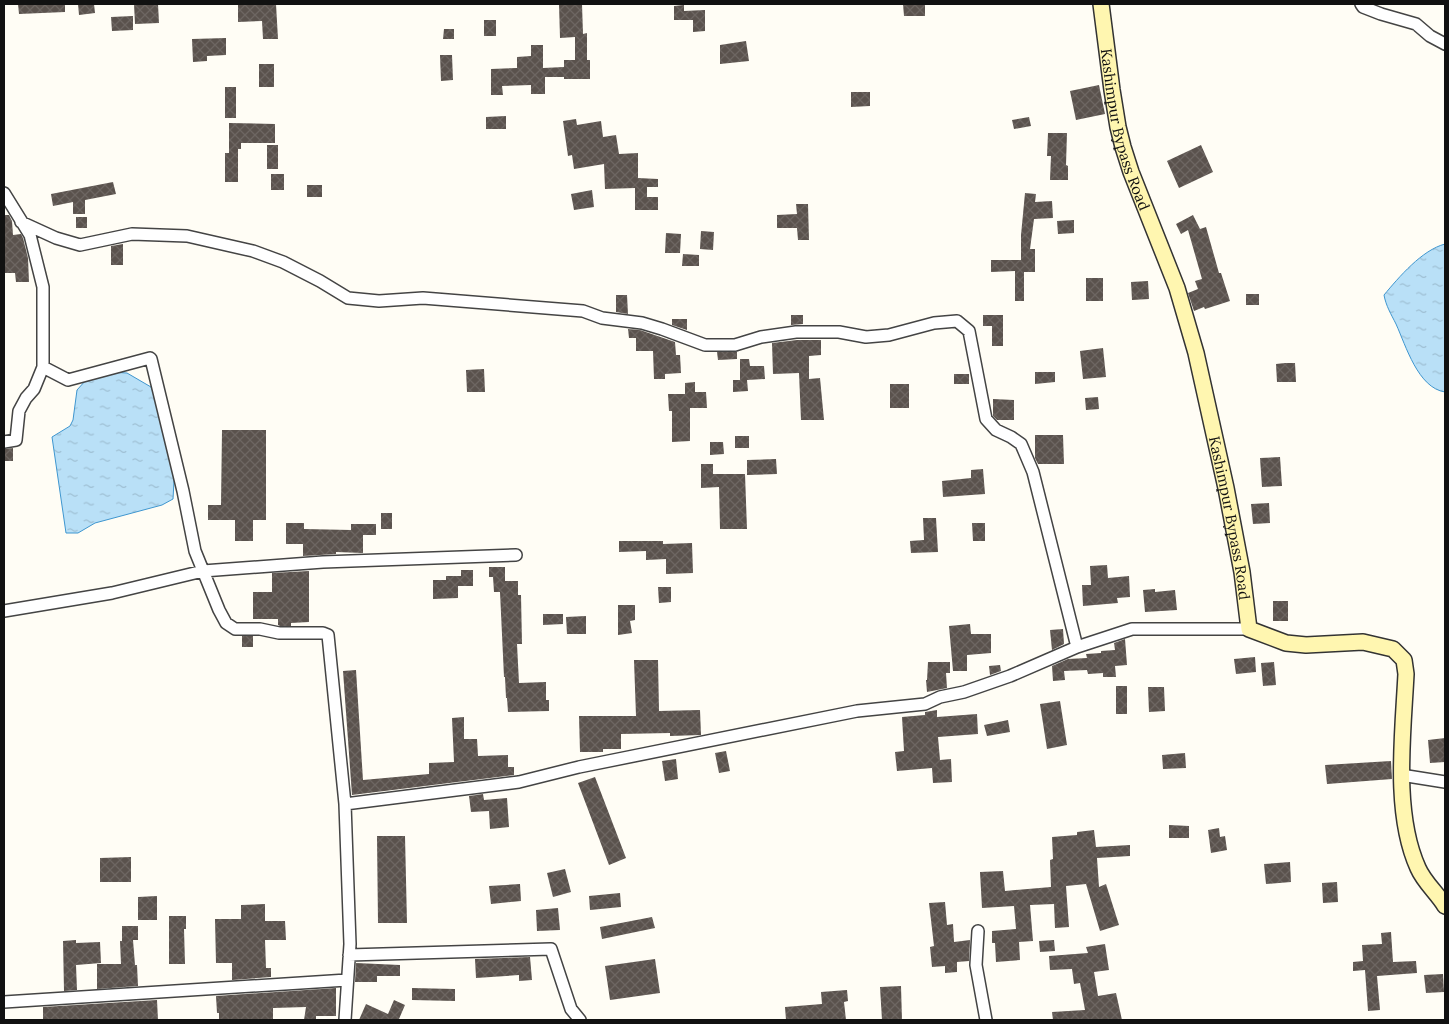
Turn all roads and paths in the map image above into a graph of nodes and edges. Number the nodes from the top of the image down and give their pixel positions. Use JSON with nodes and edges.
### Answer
{"nodes":[{"id":1,"x":1101,"y":4,"type":"edge"},
{"id":2,"x":1361,"y":4,"type":"edge"},
{"id":3,"x":1445,"y":44,"type":"edge"},
{"id":4,"x":4,"y":193,"type":"edge"},
{"id":5,"x":21,"y":222,"type":"junction"},
{"id":6,"x":43,"y":367,"type":"junction"},
{"id":7,"x":4,"y":442,"type":"edge"},
{"id":8,"x":516,"y":555,"type":"dead end"},
{"id":9,"x":203,"y":571,"type":"junction"},
{"id":10,"x":4,"y":611,"type":"edge"},
{"id":11,"x":1249,"y":630,"type":"junction"},
{"id":12,"x":1077,"y":647,"type":"junction"},
{"id":13,"x":1401,"y":775,"type":"junction"},
{"id":14,"x":1445,"y":782,"type":"edge"},
{"id":15,"x":345,"y":804,"type":"junction"},
{"id":16,"x":1445,"y":906,"type":"edge"},
{"id":17,"x":978,"y":931,"type":"dead end"},
{"id":18,"x":349,"y":955,"type":"junction"},
{"id":19,"x":347,"y":980,"type":"junction"},
{"id":20,"x":4,"y":1002,"type":"edge"},
{"id":21,"x":345,"y":1020,"type":"edge"},
{"id":22,"x":580,"y":1020,"type":"edge"},
{"id":23,"x":986,"y":1020,"type":"edge"}],
"edges":[{"from":1,"to":11,"type":"main road","name":"Kashimpur Bypass Road"},
{"from":2,"to":3,"type":"street"},
{"from":4,"to":5,"type":"street"},
{"from":5,"to":6,"type":"street"},
{"from":5,"to":12,"type":"street"},
{"from":6,"to":7,"type":"street"},
{"from":6,"to":9,"type":"street"},
{"from":8,"to":9,"type":"street"},
{"from":9,"to":10,"type":"street"},
{"from":9,"to":15,"type":"street"},
{"from":11,"to":12,"type":"street"},
{"from":11,"to":13,"type":"main road"},
{"from":12,"to":15,"type":"street"},
{"from":13,"to":14,"type":"street"},
{"from":13,"to":16,"type":"main road"},
{"from":15,"to":18,"type":"street"},
{"from":17,"to":23,"type":"street"},
{"from":18,"to":19,"type":"street"},
{"from":18,"to":22,"type":"street"},
{"from":19,"to":20,"type":"street"},
{"from":19,"to":21,"type":"street"}]}
